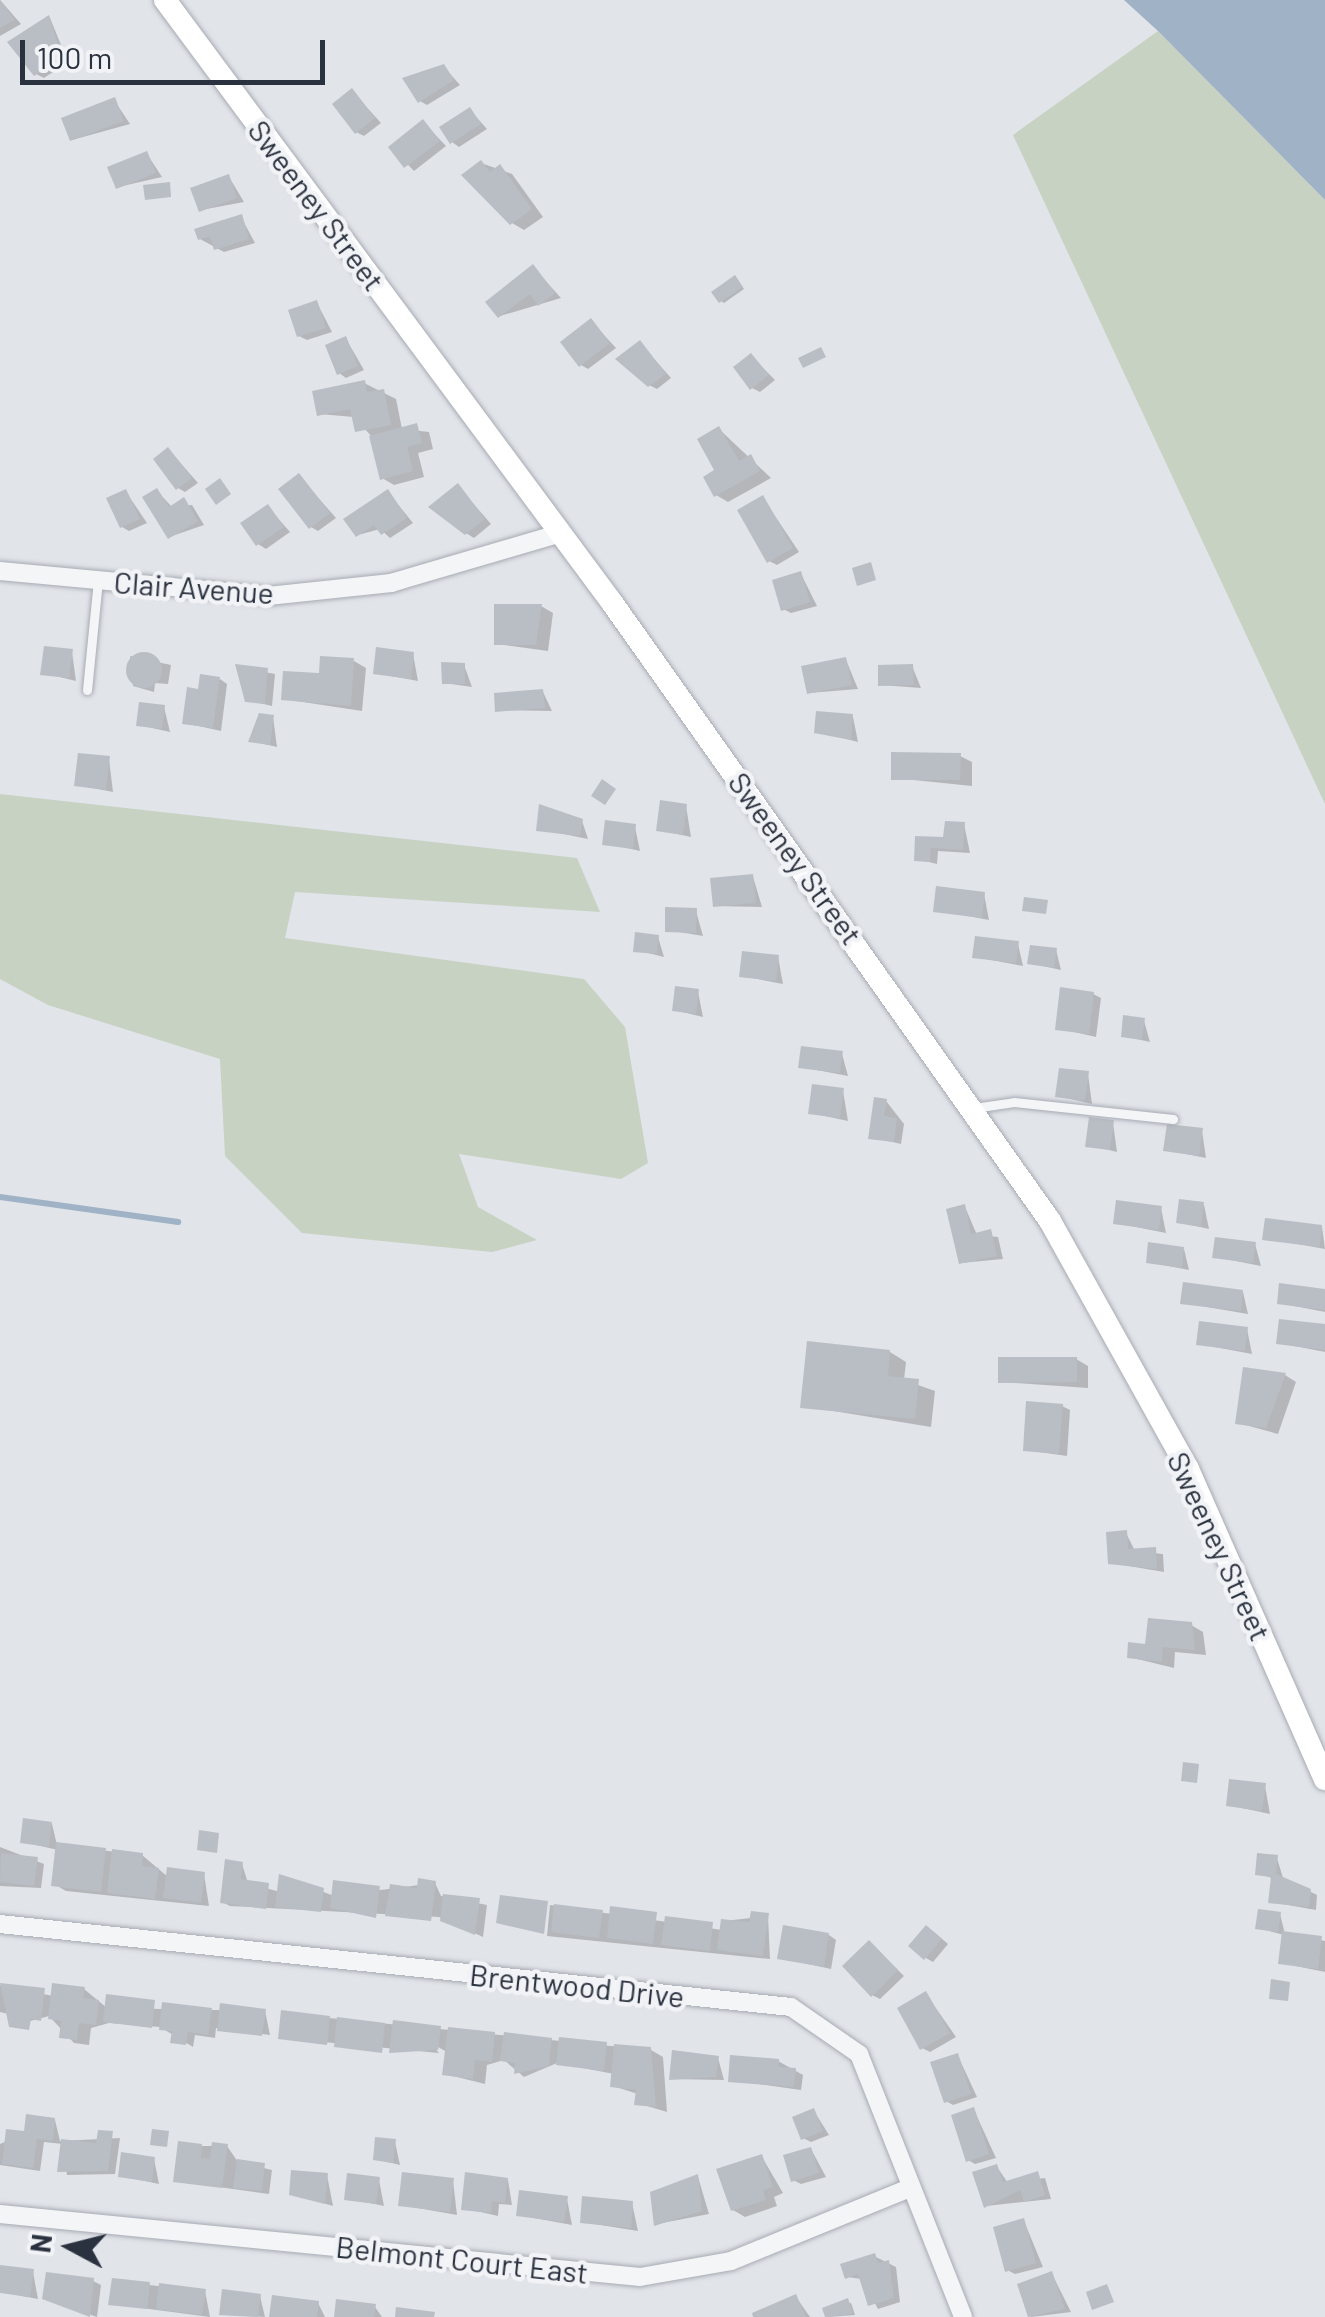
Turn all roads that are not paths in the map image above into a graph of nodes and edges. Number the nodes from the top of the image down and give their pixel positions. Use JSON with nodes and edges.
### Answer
{"nodes":[{"id":1,"x":164,"y":0,"type":"edge"},
{"id":2,"x":561,"y":532,"type":"junction"},
{"id":3,"x":0,"y":571,"type":"edge"},
{"id":4,"x":98,"y":580,"type":"junction"},
{"id":5,"x":87,"y":690,"type":"dead end"},
{"id":6,"x":972,"y":1109,"type":"junction"},
{"id":7,"x":1173,"y":1120,"type":"dead end"},
{"id":8,"x":1325,"y":1778,"type":"edge"},
{"id":9,"x":0,"y":1924,"type":"edge"},
{"id":10,"x":910,"y":2188,"type":"junction"},
{"id":11,"x":0,"y":2214,"type":"edge"},
{"id":12,"x":963,"y":2317,"type":"edge"}],
"edges":[{"from":1,"to":2,"type":"street","name":"Sweeney Street"},
{"from":2,"to":4,"type":"street","name":"Clair Avenue"},
{"from":2,"to":6,"type":"street","name":"Sweeney Street"},
{"from":3,"to":4,"type":"street","name":"Clair Avenue"},
{"from":4,"to":5,"type":"lane"},
{"from":6,"to":7,"type":"lane"},
{"from":6,"to":8,"type":"street","name":"Sweeney Street"},
{"from":9,"to":10,"type":"street","name":"Brentwood Drive"},
{"from":10,"to":11,"type":"street","name":"Belmont Court East"},
{"from":10,"to":12,"type":"street","name":"Brentwood Drive"}]}
